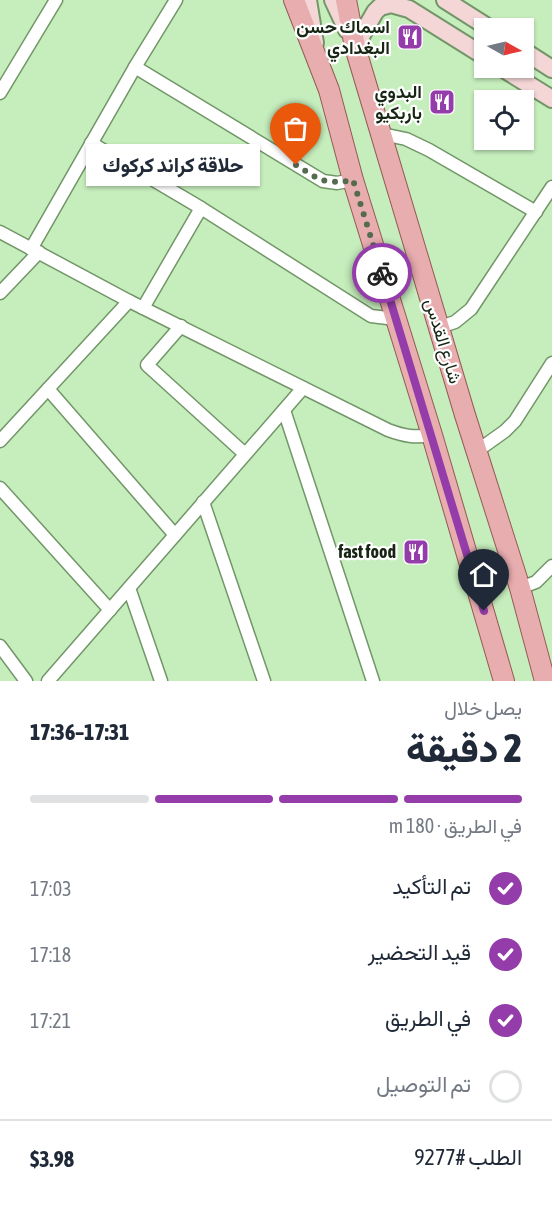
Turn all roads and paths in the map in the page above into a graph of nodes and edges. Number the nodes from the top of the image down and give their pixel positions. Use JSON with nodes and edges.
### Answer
{"nodes":[{"id":1,"x":56,"y":0,"type":"edge"},
{"id":2,"x":176,"y":0,"type":"edge"},
{"id":3,"x":294,"y":0,"type":"edge"},
{"id":4,"x":308,"y":0,"type":"edge"},
{"id":5,"x":333,"y":0,"type":"edge"},
{"id":6,"x":346,"y":0,"type":"edge"},
{"id":7,"x":445,"y":0,"type":"edge"},
{"id":8,"x":474,"y":18,"type":"edge"},
{"id":9,"x":355,"y":47,"type":"junction"},
{"id":10,"x":474,"y":50,"type":"edge"},
{"id":11,"x":534,"y":56,"type":"edge"},
{"id":12,"x":317,"y":57,"type":"junction"},
{"id":13,"x":550,"y":63,"type":"edge"},
{"id":14,"x":135,"y":67,"type":"junction"},
{"id":15,"x":518,"y":78,"type":"edge"},
{"id":16,"x":0,"y":93,"type":"edge"},
{"id":17,"x":552,"y":99,"type":"edge"},
{"id":18,"x":382,"y":134,"type":"junction"},
{"id":19,"x":92,"y":143,"type":"junction"},
{"id":20,"x":353,"y":180,"type":"junction"},
{"id":21,"x":552,"y":187,"type":"edge"},
{"id":22,"x":201,"y":208,"type":"junction"},
{"id":23,"x":536,"y":212,"type":"junction"},
{"id":24,"x":0,"y":231,"type":"edge"},
{"id":25,"x":35,"y":250,"type":"junction"},
{"id":26,"x":0,"y":293,"type":"edge"},
{"id":27,"x":129,"y":301,"type":"junction"},
{"id":28,"x":143,"y":308,"type":"junction"},
{"id":29,"x":396,"y":320,"type":"junction"},
{"id":30,"x":181,"y":326,"type":"junction"},
{"id":31,"x":440,"y":327,"type":"junction"},
{"id":32,"x":552,"y":363,"type":"edge"},
{"id":33,"x":303,"y":388,"type":"junction"},
{"id":34,"x":48,"y":389,"type":"junction"},
{"id":35,"x":284,"y":410,"type":"junction"},
{"id":36,"x":432,"y":435,"type":"junction"},
{"id":37,"x":0,"y":441,"type":"edge"},
{"id":38,"x":477,"y":451,"type":"junction"},
{"id":39,"x":245,"y":454,"type":"junction"},
{"id":40,"x":0,"y":488,"type":"edge"},
{"id":41,"x":203,"y":502,"type":"junction"},
{"id":42,"x":175,"y":535,"type":"junction"},
{"id":43,"x":552,"y":566,"type":"edge"},
{"id":44,"x":129,"y":588,"type":"junction"},
{"id":45,"x":520,"y":588,"type":"junction"},
{"id":46,"x":110,"y":610,"type":"junction"},
{"id":47,"x":0,"y":646,"type":"edge"},
{"id":48,"x":26,"y":681,"type":"edge"},
{"id":49,"x":48,"y":681,"type":"edge"},
{"id":50,"x":161,"y":681,"type":"edge"},
{"id":51,"x":264,"y":681,"type":"edge"},
{"id":52,"x":373,"y":681,"type":"edge"},
{"id":53,"x":504,"y":681,"type":"edge"},
{"id":54,"x":545,"y":681,"type":"edge"}],
"edges":[{"from":1,"to":16,"type":"street"},
{"from":2,"to":14,"type":"street"},
{"from":3,"to":12,"type":"main road"},
{"from":4,"to":12,"type":"street"},
{"from":5,"to":9,"type":"street"},
{"from":6,"to":9,"type":"main road","name":"شارع القدس"},
{"from":7,"to":8,"type":"street"},
{"from":9,"to":10,"type":"street"},
{"from":9,"to":18,"type":"main road","name":"شارع القدس"},
{"from":11,"to":13,"type":"street"},
{"from":12,"to":20,"type":"main road"},
{"from":14,"to":19,"type":"street"},
{"from":14,"to":20,"type":"street"},
{"from":15,"to":17,"type":"street"},
{"from":18,"to":23,"type":"street"},
{"from":18,"to":31,"type":"main road","name":"شارع القدس"},
{"from":19,"to":22,"type":"street"},
{"from":19,"to":25,"type":"street"},
{"from":20,"to":29,"type":"main road"},
{"from":21,"to":23,"type":"street"},
{"from":22,"to":28,"type":"street"},
{"from":22,"to":29,"type":"street"},
{"from":23,"to":31,"type":"street"},
{"from":24,"to":25,"type":"street"},
{"from":25,"to":26,"type":"street"},
{"from":25,"to":27,"type":"street"},
{"from":27,"to":28,"type":"street"},
{"from":27,"to":34,"type":"street"},
{"from":28,"to":30,"type":"street"},
{"from":29,"to":36,"type":"main road"},
{"from":30,"to":33,"type":"street"},
{"from":30,"to":39,"type":"street"},
{"from":31,"to":38,"type":"main road","name":"شارع القدس"},
{"from":32,"to":38,"type":"street"},
{"from":33,"to":35,"type":"street"},
{"from":33,"to":36,"type":"street"},
{"from":34,"to":37,"type":"street"},
{"from":34,"to":42,"type":"street"},
{"from":35,"to":39,"type":"street"},
{"from":35,"to":52,"type":"street"},
{"from":36,"to":53,"type":"main road"},
{"from":38,"to":45,"type":"main road","name":"شارع القدس"},
{"from":39,"to":41,"type":"street"},
{"from":40,"to":46,"type":"street"},
{"from":41,"to":42,"type":"street"},
{"from":41,"to":51,"type":"street"},
{"from":42,"to":44,"type":"street"},
{"from":43,"to":45,"type":"street"},
{"from":44,"to":46,"type":"street"},
{"from":44,"to":50,"type":"street"},
{"from":45,"to":54,"type":"main road","name":"شارع القدس"},
{"from":46,"to":49,"type":"street"},
{"from":47,"to":48,"type":"street"}]}
